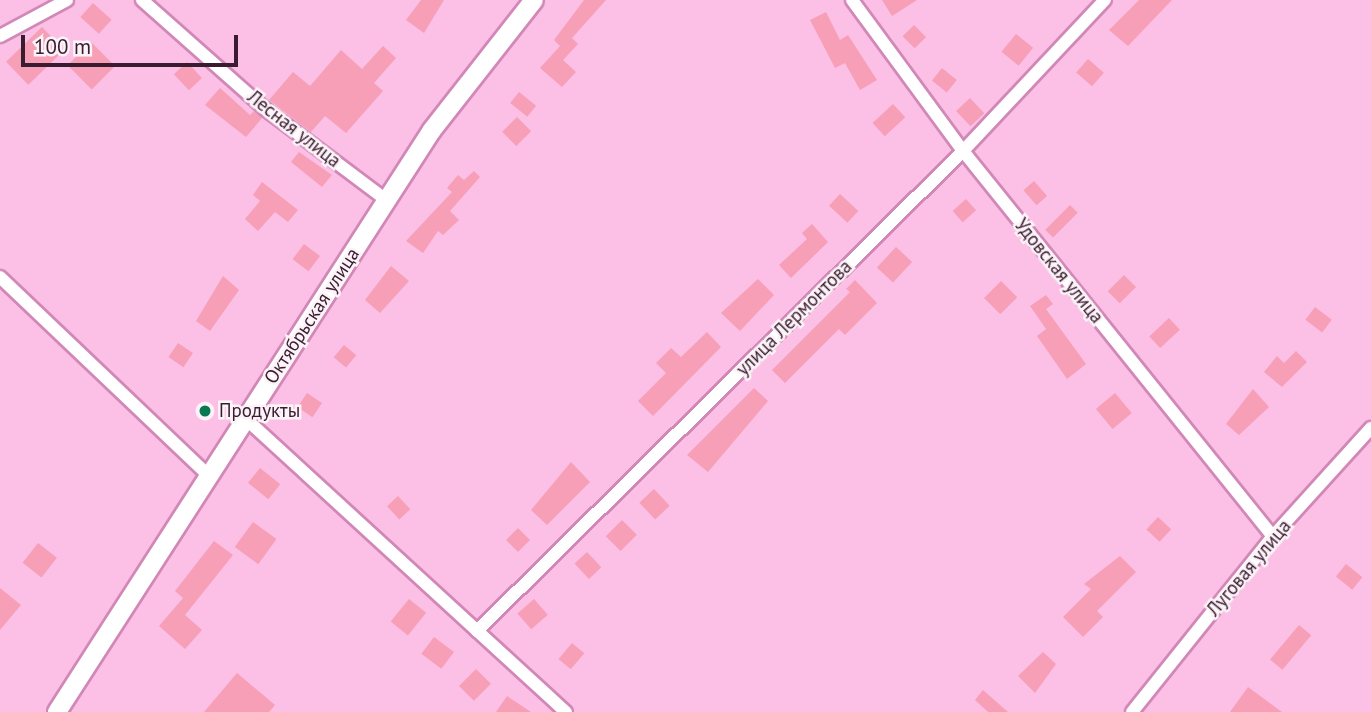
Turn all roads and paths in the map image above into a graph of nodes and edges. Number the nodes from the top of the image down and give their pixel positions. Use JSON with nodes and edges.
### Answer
{"nodes":[{"id":1,"x":67,"y":0,"type":"edge"},
{"id":2,"x":142,"y":0,"type":"edge"},
{"id":3,"x":534,"y":0,"type":"edge"},
{"id":4,"x":852,"y":0,"type":"edge"},
{"id":5,"x":1105,"y":0,"type":"edge"},
{"id":6,"x":0,"y":36,"type":"edge"},
{"id":7,"x":963,"y":151,"type":"junction"},
{"id":8,"x":386,"y":201,"type":"junction"},
{"id":9,"x":0,"y":277,"type":"edge"},
{"id":10,"x":246,"y":419,"type":"junction"},
{"id":11,"x":1371,"y":428,"type":"edge"},
{"id":12,"x":209,"y":476,"type":"junction"},
{"id":13,"x":1273,"y":536,"type":"junction"},
{"id":14,"x":477,"y":631,"type":"junction"},
{"id":15,"x":57,"y":712,"type":"edge"},
{"id":16,"x":566,"y":712,"type":"edge"},
{"id":17,"x":1132,"y":712,"type":"edge"}],
"edges":[{"from":1,"to":6,"type":"street"},
{"from":2,"to":8,"type":"street","name":"Лесная улица"},
{"from":3,"to":8,"type":"street","name":"Октябрьская улица"},
{"from":4,"to":7,"type":"street","name":"Удовская улица"},
{"from":5,"to":7,"type":"street","name":"улица Лермонтова"},
{"from":7,"to":13,"type":"street","name":"Удовская улица"},
{"from":7,"to":14,"type":"street","name":"улица Лермонтова"},
{"from":8,"to":10,"type":"street","name":"Октябрьская улица"},
{"from":9,"to":12,"type":"street"},
{"from":10,"to":12,"type":"street","name":"Октябрьская улица"},
{"from":10,"to":14,"type":"street"},
{"from":11,"to":13,"type":"street","name":"Луговая улица"},
{"from":12,"to":15,"type":"street","name":"Октябрьская улица"},
{"from":13,"to":17,"type":"street","name":"Луговая улица"},
{"from":14,"to":16,"type":"street"}]}
